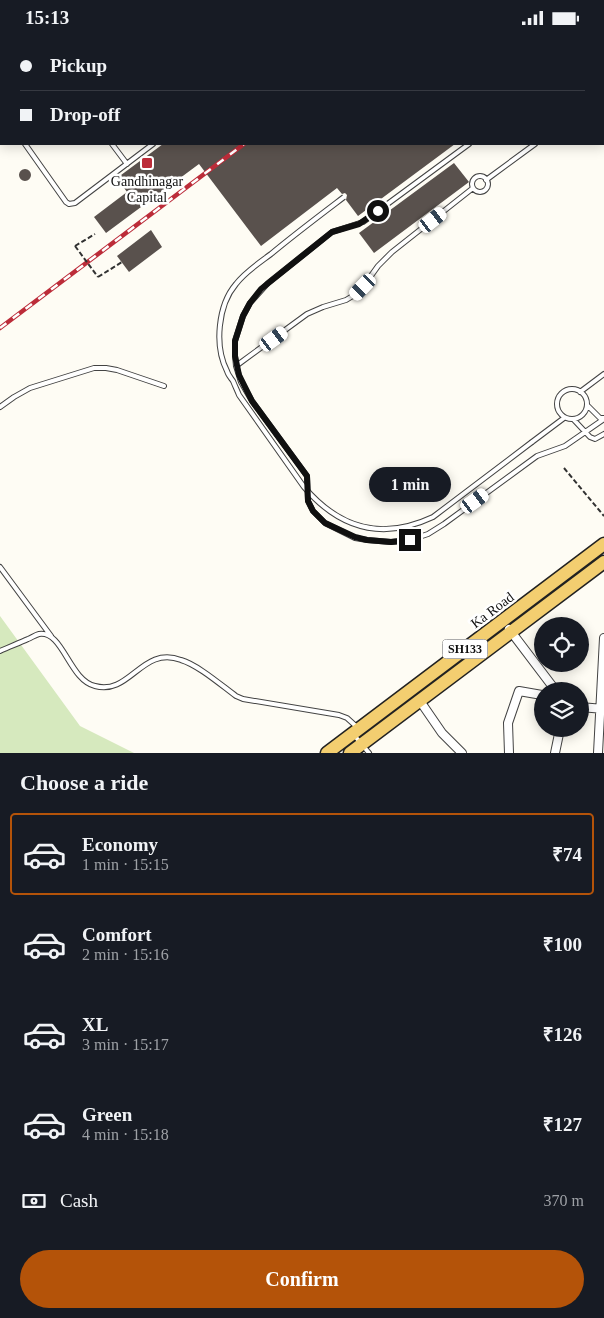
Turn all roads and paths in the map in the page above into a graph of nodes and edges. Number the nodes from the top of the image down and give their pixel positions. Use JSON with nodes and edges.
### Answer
{"nodes":[{"id":1,"x":26,"y":145,"type":"edge"},
{"id":2,"x":113,"y":145,"type":"edge"},
{"id":3,"x":153,"y":145,"type":"edge"},
{"id":4,"x":468,"y":145,"type":"edge"},
{"id":5,"x":534,"y":145,"type":"edge"},
{"id":6,"x":127,"y":165,"type":"junction"},
{"id":7,"x":486,"y":180,"type":"junction"},
{"id":8,"x":473,"y":188,"type":"junction"},
{"id":9,"x":344,"y":197,"type":"dead end"},
{"id":10,"x":95,"y":234,"type":"dead end"},
{"id":11,"x":122,"y":262,"type":"dead end"},
{"id":12,"x":236,"y":366,"type":"junction"},
{"id":13,"x":604,"y":374,"type":"edge"},
{"id":14,"x":164,"y":386,"type":"dead end"},
{"id":15,"x":580,"y":391,"type":"junction"},
{"id":16,"x":588,"y":406,"type":"junction"},
{"id":17,"x":0,"y":407,"type":"edge"},
{"id":18,"x":564,"y":418,"type":"junction"},
{"id":19,"x":604,"y":418,"type":"edge"},
{"id":20,"x":574,"y":420,"type":"junction"},
{"id":21,"x":585,"y":432,"type":"junction"},
{"id":22,"x":604,"y":434,"type":"edge"},
{"id":23,"x":564,"y":467,"type":"dead end"},
{"id":24,"x":604,"y":515,"type":"edge"},
{"id":25,"x":604,"y":544,"type":"edge"},
{"id":26,"x":604,"y":562,"type":"edge"},
{"id":27,"x":0,"y":567,"type":"edge"},
{"id":28,"x":503,"y":621,"type":"junction"},
{"id":29,"x":511,"y":632,"type":"junction"},
{"id":30,"x":51,"y":636,"type":"junction"},
{"id":31,"x":604,"y":638,"type":"edge"},
{"id":32,"x":0,"y":651,"type":"edge"},
{"id":33,"x":549,"y":682,"type":"edge"},
{"id":34,"x":534,"y":694,"type":"edge"},
{"id":35,"x":420,"y":701,"type":"junction"},
{"id":36,"x":589,"y":708,"type":"edge"},
{"id":37,"x":602,"y":709,"type":"edge"},
{"id":38,"x":356,"y":731,"type":"junction"},
{"id":39,"x":558,"y":737,"type":"edge"},
{"id":40,"x":365,"y":749,"type":"edge"},
{"id":41,"x":327,"y":753,"type":"edge"},
{"id":42,"x":350,"y":753,"type":"edge"},
{"id":43,"x":462,"y":753,"type":"edge"},
{"id":44,"x":509,"y":753,"type":"edge"},
{"id":45,"x":555,"y":753,"type":"edge"},
{"id":46,"x":598,"y":753,"type":"edge"}],
"edges":[{"from":1,"to":6,"type":"lane"},
{"from":2,"to":6,"type":"lane"},
{"from":3,"to":6,"type":"lane"},
{"from":4,"to":12,"type":"lane"},
{"from":5,"to":7,"type":"lane"},
{"from":7,"to":8,"type":"lane"},
{"from":7,"to":8,"type":"lane"},
{"from":8,"to":12,"type":"lane"},
{"from":9,"to":18,"type":"lane","bridge":true},
{"from":10,"to":11,"type":"path","bridge":true},
{"from":12,"to":21,"type":"lane"},
{"from":13,"to":15,"type":"lane"},
{"from":14,"to":17,"type":"lane"},
{"from":15,"to":16,"type":"lane"},
{"from":15,"to":18,"type":"lane"},
{"from":16,"to":19,"type":"lane"},
{"from":16,"to":20,"type":"lane"},
{"from":18,"to":20,"type":"lane"},
{"from":19,"to":21,"type":"lane"},
{"from":20,"to":21,"type":"lane"},
{"from":21,"to":22,"type":"lane"},
{"from":23,"to":24,"type":"path"},
{"from":25,"to":28,"type":"main road","name":"Ka Road","number":"SH133"},
{"from":26,"to":29,"type":"main road","name":"Ka Road","number":"SH133"},
{"from":27,"to":30,"type":"lane"},
{"from":28,"to":29,"type":"street"},
{"from":28,"to":38,"type":"main road","name":"Ka Road","number":"SH133"},
{"from":29,"to":33,"type":"street"},
{"from":29,"to":35,"type":"main road","name":"Ka Road","number":"SH133"},
{"from":30,"to":32,"type":"lane"},
{"from":30,"to":38,"type":"lane"},
{"from":31,"to":37,"type":"street"},
{"from":34,"to":44,"type":"street"},
{"from":35,"to":40,"type":"main road","name":"Ka Road","number":"SH133"},
{"from":35,"to":43,"type":"street"},
{"from":36,"to":37,"type":"street"},
{"from":37,"to":46,"type":"street"},
{"from":38,"to":40,"type":"lane"},
{"from":38,"to":41,"type":"main road","name":"Ka Road","number":"SH133"},
{"from":39,"to":45,"type":"street"},
{"from":40,"to":42,"type":"main road","name":"Ka Road","number":"SH133"}]}
